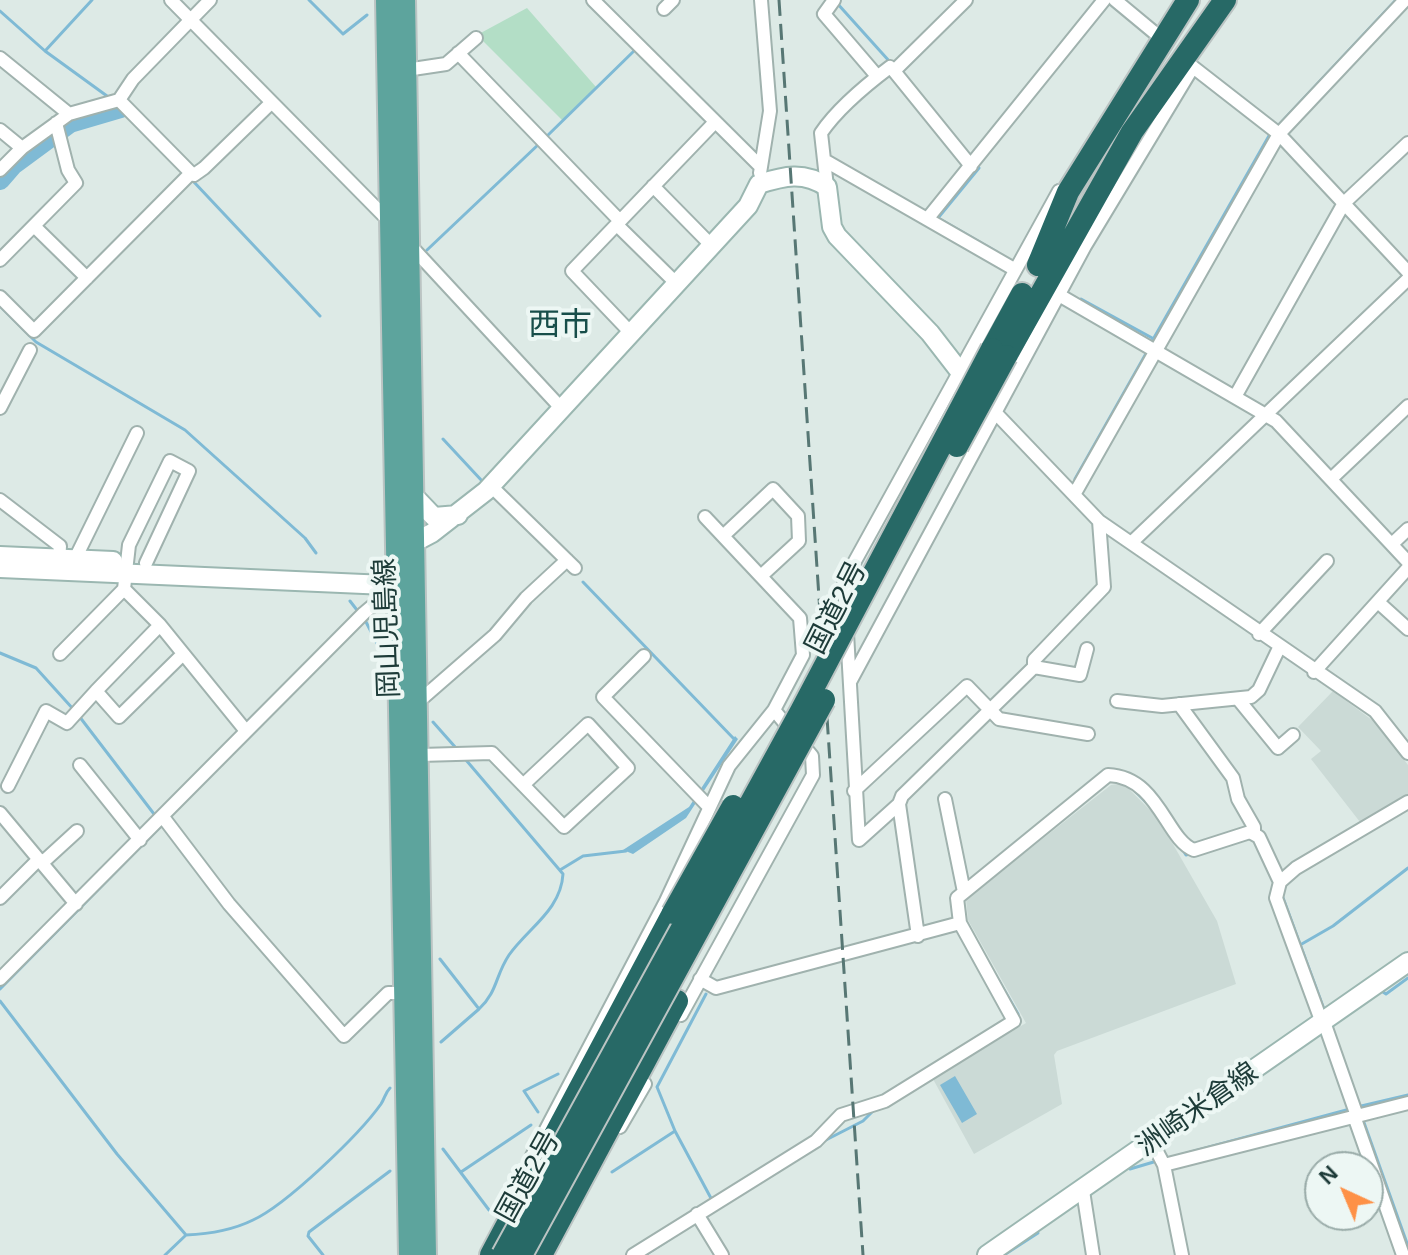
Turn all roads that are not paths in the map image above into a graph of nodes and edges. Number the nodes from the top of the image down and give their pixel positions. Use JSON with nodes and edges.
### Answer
{"nodes":[{"id":1,"x":171,"y":0,"type":"edge"},
{"id":2,"x":210,"y":0,"type":"edge"},
{"id":3,"x":386,"y":0,"type":"edge"},
{"id":4,"x":405,"y":0,"type":"edge"},
{"id":5,"x":593,"y":0,"type":"edge"},
{"id":6,"x":761,"y":0,"type":"edge"},
{"id":7,"x":966,"y":0,"type":"edge"},
{"id":8,"x":1104,"y":0,"type":"edge"},
{"id":9,"x":1115,"y":0,"type":"edge"},
{"id":10,"x":1188,"y":0,"type":"edge"},
{"id":11,"x":1206,"y":0,"type":"edge"},
{"id":12,"x":1225,"y":0,"type":"edge"},
{"id":13,"x":1241,"y":0,"type":"edge"},
{"id":14,"x":1405,"y":0,"type":"edge"},
{"id":15,"x":833,"y":1,"type":"edge"},
{"id":16,"x":192,"y":21,"type":"junction"},
{"id":17,"x":476,"y":38,"type":"dead end"},
{"id":18,"x":1162,"y":39,"type":"junction"},
{"id":19,"x":458,"y":53,"type":"junction"},
{"id":20,"x":0,"y":58,"type":"edge"},
{"id":21,"x":1193,"y":67,"type":"junction"},
{"id":22,"x":406,"y":70,"type":"junction"},
{"id":23,"x":896,"y":70,"type":"junction"},
{"id":24,"x":877,"y":76,"type":"junction"},
{"id":25,"x":119,"y":100,"type":"junction"},
{"id":26,"x":271,"y":103,"type":"junction"},
{"id":27,"x":69,"y":114,"type":"junction"},
{"id":28,"x":715,"y":122,"type":"junction"},
{"id":29,"x":58,"y":129,"type":"junction"},
{"id":30,"x":0,"y":130,"type":"edge"},
{"id":31,"x":1276,"y":131,"type":"junction"},
{"id":32,"x":1132,"y":132,"type":"junction"},
{"id":33,"x":1408,"y":143,"type":"edge"},
{"id":34,"x":22,"y":148,"type":"junction"},
{"id":35,"x":824,"y":160,"type":"junction"},
{"id":36,"x":973,"y":163,"type":"junction"},
{"id":37,"x":0,"y":170,"type":"edge"},
{"id":38,"x":191,"y":173,"type":"junction"},
{"id":39,"x":760,"y":175,"type":"junction"},
{"id":40,"x":653,"y":186,"type":"junction"},
{"id":41,"x":827,"y":187,"type":"junction"},
{"id":42,"x":1344,"y":203,"type":"junction"},
{"id":43,"x":928,"y":218,"type":"junction"},
{"id":44,"x":390,"y":222,"type":"junction"},
{"id":45,"x":619,"y":223,"type":"junction"},
{"id":46,"x":34,"y":226,"type":"junction"},
{"id":47,"x":410,"y":245,"type":"junction"},
{"id":48,"x":711,"y":245,"type":"junction"},
{"id":49,"x":0,"y":260,"type":"edge"},
{"id":50,"x":1038,"y":265,"type":"junction"},
{"id":51,"x":1014,"y":269,"type":"junction"},
{"id":52,"x":1408,"y":272,"type":"edge"},
{"id":53,"x":87,"y":278,"type":"junction"},
{"id":54,"x":1408,"y":279,"type":"edge"},
{"id":55,"x":676,"y":283,"type":"junction"},
{"id":56,"x":1059,"y":295,"type":"junction"},
{"id":57,"x":0,"y":297,"type":"edge"},
{"id":58,"x":631,"y":333,"type":"junction"},
{"id":59,"x":1153,"y":347,"type":"junction"},
{"id":60,"x":30,"y":350,"type":"dead end"},
{"id":61,"x":999,"y":353,"type":"junction"},
{"id":62,"x":961,"y":373,"type":"junction"},
{"id":63,"x":1236,"y":395,"type":"junction"},
{"id":64,"x":1408,"y":406,"type":"edge"},
{"id":65,"x":0,"y":408,"type":"edge"},
{"id":66,"x":562,"y":409,"type":"junction"},
{"id":67,"x":993,"y":411,"type":"junction"},
{"id":68,"x":1264,"y":414,"type":"junction"},
{"id":69,"x":137,"y":433,"type":"dead end"},
{"id":70,"x":1331,"y":479,"type":"junction"},
{"id":71,"x":491,"y":486,"type":"junction"},
{"id":72,"x":1075,"y":493,"type":"junction"},
{"id":73,"x":412,"y":494,"type":"junction"},
{"id":74,"x":0,"y":500,"type":"edge"},
{"id":75,"x":459,"y":515,"type":"junction"},
{"id":76,"x":705,"y":517,"type":"dead end"},
{"id":77,"x":1099,"y":521,"type":"junction"},
{"id":78,"x":1408,"y":529,"type":"edge"},
{"id":79,"x":723,"y":536,"type":"junction"},
{"id":80,"x":404,"y":543,"type":"junction"},
{"id":81,"x":1131,"y":543,"type":"junction"},
{"id":82,"x":1392,"y":544,"type":"junction"},
{"id":83,"x":0,"y":556,"type":"edge"},
{"id":84,"x":1327,"y":561,"type":"dead end"},
{"id":85,"x":64,"y":563,"type":"junction"},
{"id":86,"x":146,"y":563,"type":"junction"},
{"id":87,"x":1408,"y":565,"type":"edge"},
{"id":88,"x":0,"y":568,"type":"edge"},
{"id":89,"x":124,"y":575,"type":"junction"},
{"id":90,"x":761,"y":576,"type":"junction"},
{"id":91,"x":406,"y":580,"type":"junction"},
{"id":92,"x":1378,"y":602,"type":"junction"},
{"id":93,"x":160,"y":625,"type":"junction"},
{"id":94,"x":1408,"y":629,"type":"edge"},
{"id":95,"x":1259,"y":634,"type":"junction"},
{"id":96,"x":1279,"y":648,"type":"junction"},
{"id":97,"x":1087,"y":649,"type":"dead end"},
{"id":98,"x":60,"y":654,"type":"dead end"},
{"id":99,"x":183,"y":654,"type":"junction"},
{"id":100,"x":644,"y":656,"type":"dead end"},
{"id":101,"x":1034,"y":667,"type":"junction"},
{"id":102,"x":1314,"y":672,"type":"junction"},
{"id":103,"x":850,"y":682,"type":"junction"},
{"id":104,"x":96,"y":691,"type":"junction"},
{"id":105,"x":1238,"y":699,"type":"junction"},
{"id":106,"x":1117,"y":701,"type":"dead end"},
{"id":107,"x":418,"y":702,"type":"junction"},
{"id":108,"x":1179,"y":704,"type":"junction"},
{"id":109,"x":774,"y":710,"type":"junction"},
{"id":110,"x":990,"y":710,"type":"junction"},
{"id":111,"x":801,"y":711,"type":"junction"},
{"id":112,"x":246,"y":731,"type":"junction"},
{"id":113,"x":1088,"y":734,"type":"dead end"},
{"id":114,"x":1293,"y":735,"type":"dead end"},
{"id":115,"x":797,"y":751,"type":"junction"},
{"id":116,"x":1408,"y":753,"type":"edge"},
{"id":117,"x":420,"y":755,"type":"junction"},
{"id":118,"x":80,"y":765,"type":"dead end"},
{"id":119,"x":523,"y":785,"type":"junction"},
{"id":120,"x":8,"y":786,"type":"dead end"},
{"id":121,"x":854,"y":791,"type":"junction"},
{"id":122,"x":945,"y":799,"type":"dead end"},
{"id":123,"x":703,"y":800,"type":"junction"},
{"id":124,"x":1408,"y":802,"type":"edge"},
{"id":125,"x":899,"y":804,"type":"junction"},
{"id":126,"x":0,"y":815,"type":"edge"},
{"id":127,"x":163,"y":817,"type":"junction"},
{"id":128,"x":77,"y":831,"type":"dead end"},
{"id":129,"x":1254,"y":834,"type":"junction"},
{"id":130,"x":140,"y":840,"type":"junction"},
{"id":131,"x":40,"y":861,"type":"junction"},
{"id":132,"x":1278,"y":884,"type":"junction"},
{"id":133,"x":964,"y":892,"type":"junction"},
{"id":134,"x":0,"y":898,"type":"edge"},
{"id":135,"x":666,"y":901,"type":"junction"},
{"id":136,"x":76,"y":904,"type":"junction"},
{"id":137,"x":960,"y":923,"type":"junction"},
{"id":138,"x":726,"y":933,"type":"junction"},
{"id":139,"x":918,"y":936,"type":"junction"},
{"id":140,"x":1408,"y":962,"type":"edge"},
{"id":141,"x":0,"y":979,"type":"edge"},
{"id":142,"x":700,"y":979,"type":"junction"},
{"id":143,"x":404,"y":993,"type":"junction"},
{"id":144,"x":1323,"y":1022,"type":"junction"},
{"id":145,"x":1408,"y":1103,"type":"edge"},
{"id":146,"x":1357,"y":1113,"type":"junction"},
{"id":147,"x":1160,"y":1157,"type":"junction"},
{"id":148,"x":583,"y":1175,"type":"junction"},
{"id":149,"x":1083,"y":1191,"type":"junction"},
{"id":150,"x":426,"y":1216,"type":"junction"},
{"id":151,"x":699,"y":1218,"type":"junction"},
{"id":152,"x":498,"y":1249,"type":"edge"},
{"id":153,"x":409,"y":1255,"type":"edge"},
{"id":154,"x":426,"y":1255,"type":"edge"},
{"id":155,"x":437,"y":1255,"type":"edge"},
{"id":156,"x":521,"y":1255,"type":"edge"},
{"id":157,"x":541,"y":1255,"type":"edge"},
{"id":158,"x":633,"y":1255,"type":"edge"},
{"id":159,"x":722,"y":1255,"type":"edge"},
{"id":160,"x":987,"y":1255,"type":"edge"},
{"id":161,"x":1093,"y":1255,"type":"edge"},
{"id":162,"x":1182,"y":1255,"type":"edge"},
{"id":163,"x":1403,"y":1255,"type":"edge"}],
"edges":[{"from":1,"to":16,"type":"street"},
{"from":2,"to":16,"type":"street"},
{"from":3,"to":44,"type":"main road","name":"岡山児島線"},
{"from":4,"to":22,"type":"main road","name":"岡山児島線"},
{"from":5,"to":28,"type":"street"},
{"from":6,"to":39,"type":"street"},
{"from":7,"to":23,"type":"street"},
{"from":8,"to":36,"type":"street"},
{"from":9,"to":18,"type":"street"},
{"from":10,"to":18,"type":"highway"},
{"from":11,"to":50,"type":"highway","name":"国道2号"},
{"from":12,"to":32,"type":"highway","name":"国道2号"},
{"from":13,"to":21,"type":"highway"},
{"from":14,"to":31,"type":"street"},
{"from":15,"to":24,"type":"street"},
{"from":16,"to":25,"type":"street"},
{"from":16,"to":26,"type":"street"},
{"from":17,"to":19,"type":"street"},
{"from":18,"to":50,"type":"highway"},
{"from":18,"to":51,"type":"street"},
{"from":19,"to":22,"type":"street"},
{"from":19,"to":45,"type":"street"},
{"from":20,"to":27,"type":"street"},
{"from":21,"to":31,"type":"street"},
{"from":21,"to":32,"type":"highway"},
{"from":21,"to":56,"type":"street"},
{"from":22,"to":47,"type":"main road","name":"岡山児島線"},
{"from":23,"to":24,"type":"street"},
{"from":23,"to":36,"type":"street"},
{"from":24,"to":35,"type":"street"},
{"from":25,"to":27,"type":"street"},
{"from":25,"to":38,"type":"street"},
{"from":26,"to":38,"type":"street"},
{"from":26,"to":44,"type":"street"},
{"from":27,"to":29,"type":"street"},
{"from":28,"to":39,"type":"street"},
{"from":28,"to":40,"type":"street"},
{"from":29,"to":34,"type":"street"},
{"from":29,"to":46,"type":"street"},
{"from":30,"to":34,"type":"street"},
{"from":31,"to":42,"type":"street"},
{"from":31,"to":59,"type":"street"},
{"from":32,"to":61,"type":"highway","name":"国道2号"},
{"from":33,"to":42,"type":"street"},
{"from":34,"to":37,"type":"street"},
{"from":35,"to":41,"type":"street"},
{"from":35,"to":43,"type":"street"},
{"from":36,"to":43,"type":"street"},
{"from":38,"to":53,"type":"street"},
{"from":39,"to":41,"type":"street"},
{"from":39,"to":48,"type":"street"},
{"from":40,"to":45,"type":"street"},
{"from":40,"to":48,"type":"street"},
{"from":41,"to":62,"type":"street"},
{"from":42,"to":52,"type":"street"},
{"from":42,"to":63,"type":"street"},
{"from":43,"to":51,"type":"street"},
{"from":44,"to":47,"type":"street"},
{"from":44,"to":80,"type":"main road","name":"岡山児島線"},
{"from":45,"to":55,"type":"street"},
{"from":45,"to":58,"type":"street"},
{"from":46,"to":49,"type":"street"},
{"from":46,"to":53,"type":"street"},
{"from":47,"to":66,"type":"street"},
{"from":47,"to":73,"type":"main road","name":"岡山児島線"},
{"from":48,"to":55,"type":"street"},
{"from":50,"to":61,"type":"highway","name":"国道2号"},
{"from":51,"to":62,"type":"street"},
{"from":53,"to":57,"type":"street"},
{"from":54,"to":68,"type":"street"},
{"from":55,"to":58,"type":"street"},
{"from":56,"to":59,"type":"street"},
{"from":56,"to":67,"type":"street"},
{"from":58,"to":66,"type":"street"},
{"from":59,"to":63,"type":"street"},
{"from":59,"to":72,"type":"street"},
{"from":60,"to":65,"type":"street"},
{"from":61,"to":111,"type":"highway","name":"国道2号","bridge":true},
{"from":61,"to":115,"type":"highway","name":"国道2号","bridge":true},
{"from":62,"to":67,"type":"street"},
{"from":62,"to":103,"type":"street"},
{"from":63,"to":68,"type":"street"},
{"from":64,"to":70,"type":"street"},
{"from":66,"to":71,"type":"street"},
{"from":67,"to":72,"type":"street"},
{"from":67,"to":103,"type":"street"},
{"from":68,"to":70,"type":"street"},
{"from":68,"to":81,"type":"street"},
{"from":69,"to":85,"type":"street"},
{"from":70,"to":82,"type":"street"},
{"from":71,"to":75,"type":"street"},
{"from":71,"to":107,"type":"street"},
{"from":72,"to":77,"type":"street"},
{"from":73,"to":75,"type":"street"},
{"from":73,"to":80,"type":"main road","name":"岡山児島線"},
{"from":74,"to":85,"type":"street"},
{"from":75,"to":80,"type":"street"},
{"from":76,"to":79,"type":"street"},
{"from":77,"to":81,"type":"street"},
{"from":77,"to":101,"type":"street"},
{"from":78,"to":82,"type":"street"},
{"from":79,"to":90,"type":"street"},
{"from":79,"to":90,"type":"street"},
{"from":80,"to":91,"type":"main road","name":"岡山児島線"},
{"from":81,"to":95,"type":"street"},
{"from":82,"to":87,"type":"street"},
{"from":83,"to":85,"type":"street"},
{"from":84,"to":95,"type":"street"},
{"from":85,"to":88,"type":"street"},
{"from":85,"to":89,"type":"street"},
{"from":86,"to":89,"type":"street"},
{"from":86,"to":89,"type":"street"},
{"from":86,"to":91,"type":"street"},
{"from":87,"to":92,"type":"street"},
{"from":89,"to":91,"type":"street"},
{"from":89,"to":93,"type":"street"},
{"from":89,"to":98,"type":"street"},
{"from":90,"to":109,"type":"street"},
{"from":91,"to":107,"type":"main road","name":"岡山児島線"},
{"from":91,"to":112,"type":"street"},
{"from":91,"to":143,"type":"main road","name":"岡山児島線"},
{"from":92,"to":94,"type":"street"},
{"from":92,"to":102,"type":"street"},
{"from":93,"to":99,"type":"street"},
{"from":93,"to":104,"type":"street"},
{"from":95,"to":96,"type":"street"},
{"from":96,"to":102,"type":"street"},
{"from":96,"to":105,"type":"street"},
{"from":97,"to":101,"type":"street"},
{"from":99,"to":104,"type":"street"},
{"from":99,"to":112,"type":"street"},
{"from":100,"to":123,"type":"street"},
{"from":101,"to":110,"type":"street"},
{"from":102,"to":116,"type":"street"},
{"from":103,"to":121,"type":"street"},
{"from":104,"to":120,"type":"street"},
{"from":105,"to":108,"type":"street"},
{"from":105,"to":114,"type":"street"},
{"from":106,"to":108,"type":"street"},
{"from":107,"to":117,"type":"main road","name":"岡山児島線"},
{"from":108,"to":129,"type":"street"},
{"from":109,"to":123,"type":"street"},
{"from":109,"to":138,"type":"street"},
{"from":110,"to":113,"type":"street"},
{"from":110,"to":121,"type":"street"},
{"from":110,"to":125,"type":"street"},
{"from":111,"to":152,"type":"highway","name":"国道2号","bridge":true},
{"from":111,"to":152,"type":"highway","bridge":true},
{"from":112,"to":127,"type":"street"},
{"from":115,"to":148,"type":"highway","bridge":true},
{"from":115,"to":156,"type":"highway","name":"国道2号","bridge":true},
{"from":117,"to":119,"type":"street"},
{"from":117,"to":150,"type":"main road","name":"岡山児島線"},
{"from":118,"to":130,"type":"street"},
{"from":119,"to":119,"type":"street"},
{"from":121,"to":125,"type":"street"},
{"from":122,"to":133,"type":"street"},
{"from":123,"to":135,"type":"street"},
{"from":124,"to":132,"type":"street"},
{"from":125,"to":139,"type":"street"},
{"from":126,"to":131,"type":"street"},
{"from":127,"to":130,"type":"street"},
{"from":127,"to":143,"type":"street"},
{"from":128,"to":131,"type":"street"},
{"from":129,"to":132,"type":"street"},
{"from":129,"to":133,"type":"street"},
{"from":130,"to":136,"type":"street"},
{"from":131,"to":134,"type":"street"},
{"from":131,"to":136,"type":"street"},
{"from":132,"to":144,"type":"street"},
{"from":133,"to":137,"type":"street"},
{"from":135,"to":138,"type":"street"},
{"from":135,"to":152,"type":"street"},
{"from":136,"to":141,"type":"street"},
{"from":137,"to":139,"type":"street"},
{"from":137,"to":151,"type":"street"},
{"from":138,"to":142,"type":"street"},
{"from":139,"to":142,"type":"street"},
{"from":140,"to":144,"type":"street","name":"洲崎米倉線"},
{"from":142,"to":148,"type":"street"},
{"from":143,"to":153,"type":"main road","name":"岡山児島線"},
{"from":144,"to":146,"type":"street"},
{"from":144,"to":147,"type":"street","name":"洲崎米倉線"},
{"from":145,"to":146,"type":"street"},
{"from":146,"to":147,"type":"street"},
{"from":146,"to":163,"type":"street"},
{"from":147,"to":149,"type":"street","name":"洲崎米倉線"},
{"from":147,"to":162,"type":"street"},
{"from":148,"to":157,"type":"highway"},
{"from":149,"to":160,"type":"street","name":"洲崎米倉線"},
{"from":149,"to":161,"type":"street"},
{"from":150,"to":154,"type":"main road","name":"岡山児島線"},
{"from":150,"to":155,"type":"main road"},
{"from":151,"to":158,"type":"street"},
{"from":151,"to":159,"type":"street"}]}
